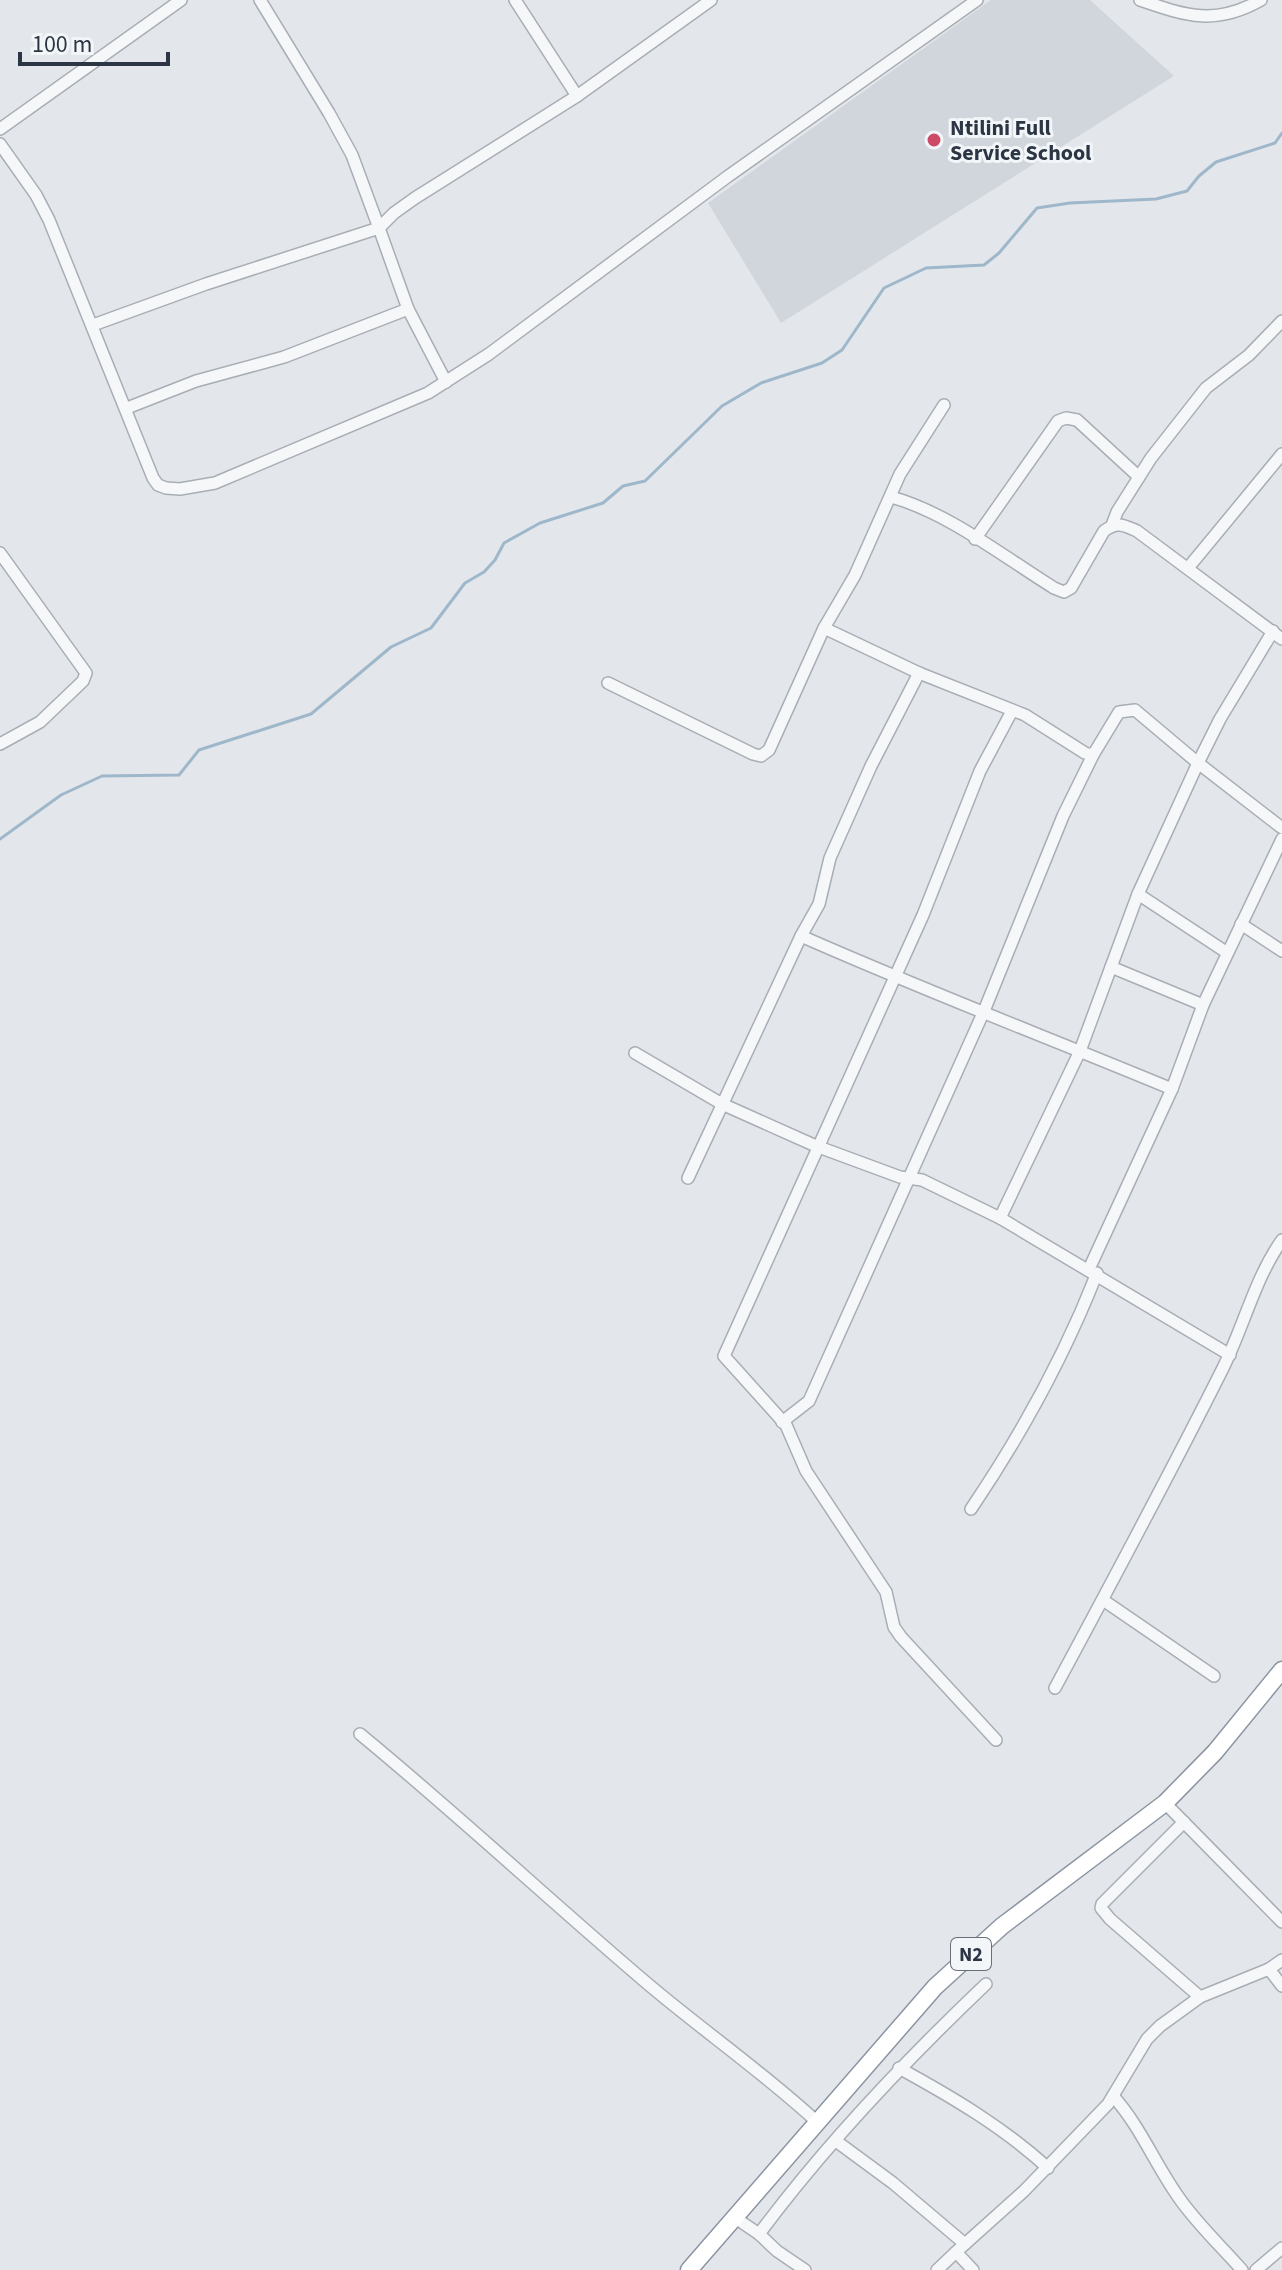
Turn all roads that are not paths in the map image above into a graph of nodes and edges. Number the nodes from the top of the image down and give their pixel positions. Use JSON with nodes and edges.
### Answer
{"nodes":[{"id":1,"x":181,"y":0,"type":"edge"},
{"id":2,"x":260,"y":0,"type":"edge"},
{"id":3,"x":515,"y":0,"type":"edge"},
{"id":4,"x":711,"y":0,"type":"edge"},
{"id":5,"x":977,"y":0,"type":"edge"},
{"id":6,"x":1140,"y":0,"type":"edge"},
{"id":7,"x":1261,"y":0,"type":"edge"},
{"id":8,"x":577,"y":96,"type":"junction"},
{"id":9,"x":0,"y":129,"type":"edge"},
{"id":10,"x":0,"y":144,"type":"edge"},
{"id":11,"x":379,"y":228,"type":"junction"},
{"id":12,"x":408,"y":309,"type":"junction"},
{"id":13,"x":1282,"y":321,"type":"edge"},
{"id":14,"x":93,"y":325,"type":"junction"},
{"id":15,"x":446,"y":382,"type":"junction"},
{"id":16,"x":944,"y":405,"type":"dead end"},
{"id":17,"x":127,"y":408,"type":"junction"},
{"id":18,"x":1282,"y":454,"type":"edge"},
{"id":19,"x":1139,"y":477,"type":"junction"},
{"id":20,"x":891,"y":497,"type":"junction"},
{"id":21,"x":1112,"y":525,"type":"junction"},
{"id":22,"x":975,"y":539,"type":"junction"},
{"id":23,"x":0,"y":553,"type":"edge"},
{"id":24,"x":1188,"y":568,"type":"junction"},
{"id":25,"x":824,"y":628,"type":"junction"},
{"id":26,"x":1278,"y":635,"type":"edge"},
{"id":27,"x":919,"y":673,"type":"junction"},
{"id":28,"x":608,"y":683,"type":"dead end"},
{"id":29,"x":1012,"y":711,"type":"junction"},
{"id":30,"x":0,"y":744,"type":"edge"},
{"id":31,"x":1093,"y":755,"type":"junction"},
{"id":32,"x":1198,"y":763,"type":"junction"},
{"id":33,"x":1282,"y":828,"type":"edge"},
{"id":34,"x":1282,"y":839,"type":"edge"},
{"id":35,"x":1138,"y":894,"type":"junction"},
{"id":36,"x":1241,"y":924,"type":"junction"},
{"id":37,"x":801,"y":936,"type":"junction"},
{"id":38,"x":1282,"y":951,"type":"edge"},
{"id":39,"x":1226,"y":952,"type":"junction"},
{"id":40,"x":1111,"y":967,"type":"junction"},
{"id":41,"x":893,"y":977,"type":"junction"},
{"id":42,"x":1203,"y":1005,"type":"junction"},
{"id":43,"x":984,"y":1011,"type":"junction"},
{"id":44,"x":1080,"y":1051,"type":"junction"},
{"id":45,"x":635,"y":1053,"type":"dead end"},
{"id":46,"x":1172,"y":1089,"type":"junction"},
{"id":47,"x":722,"y":1104,"type":"junction"},
{"id":48,"x":816,"y":1146,"type":"junction"},
{"id":49,"x":688,"y":1178,"type":"dead end"},
{"id":50,"x":908,"y":1178,"type":"junction"},
{"id":51,"x":1000,"y":1218,"type":"junction"},
{"id":52,"x":1282,"y":1240,"type":"edge"},
{"id":53,"x":1093,"y":1271,"type":"junction"},
{"id":54,"x":1230,"y":1355,"type":"junction"},
{"id":55,"x":782,"y":1422,"type":"junction"},
{"id":56,"x":971,"y":1509,"type":"dead end"},
{"id":57,"x":1103,"y":1600,"type":"junction"},
{"id":58,"x":1282,"y":1670,"type":"edge"},
{"id":59,"x":1214,"y":1676,"type":"dead end"},
{"id":60,"x":1055,"y":1688,"type":"dead end"},
{"id":61,"x":360,"y":1734,"type":"dead end"},
{"id":62,"x":996,"y":1740,"type":"dead end"},
{"id":63,"x":1165,"y":1803,"type":"junction"},
{"id":64,"x":1184,"y":1822,"type":"junction"},
{"id":65,"x":1282,"y":1922,"type":"edge"},
{"id":66,"x":1282,"y":1960,"type":"edge"},
{"id":67,"x":1269,"y":1969,"type":"junction"},
{"id":68,"x":986,"y":1984,"type":"dead end"},
{"id":69,"x":1282,"y":1986,"type":"edge"},
{"id":70,"x":1200,"y":1997,"type":"junction"},
{"id":71,"x":899,"y":2068,"type":"junction"},
{"id":72,"x":1113,"y":2096,"type":"junction"},
{"id":73,"x":817,"y":2122,"type":"junction"},
{"id":74,"x":836,"y":2141,"type":"junction"},
{"id":75,"x":1048,"y":2168,"type":"junction"},
{"id":76,"x":734,"y":2217,"type":"junction"},
{"id":77,"x":759,"y":2234,"type":"junction"},
{"id":78,"x":961,"y":2248,"type":"junction"},
{"id":79,"x":1282,"y":2248,"type":"edge"},
{"id":80,"x":689,"y":2270,"type":"edge"},
{"id":81,"x":805,"y":2270,"type":"edge"},
{"id":82,"x":937,"y":2270,"type":"edge"},
{"id":83,"x":973,"y":2270,"type":"edge"},
{"id":84,"x":1242,"y":2270,"type":"edge"},
{"id":85,"x":1256,"y":2270,"type":"edge"}],
"edges":[{"from":1,"to":9,"type":"street"},
{"from":2,"to":11,"type":"street"},
{"from":3,"to":8,"type":"street"},
{"from":4,"to":8,"type":"street"},
{"from":5,"to":15,"type":"street"},
{"from":6,"to":7,"type":"street"},
{"from":8,"to":11,"type":"street"},
{"from":10,"to":14,"type":"street"},
{"from":11,"to":12,"type":"street"},
{"from":11,"to":14,"type":"street"},
{"from":12,"to":15,"type":"street"},
{"from":12,"to":17,"type":"street"},
{"from":13,"to":19,"type":"street"},
{"from":14,"to":17,"type":"street"},
{"from":15,"to":17,"type":"street"},
{"from":16,"to":20,"type":"street"},
{"from":18,"to":24,"type":"street"},
{"from":19,"to":21,"type":"street"},
{"from":19,"to":22,"type":"street"},
{"from":20,"to":22,"type":"street"},
{"from":20,"to":25,"type":"street"},
{"from":21,"to":22,"type":"street"},
{"from":21,"to":24,"type":"street"},
{"from":23,"to":30,"type":"street"},
{"from":24,"to":26,"type":"street"},
{"from":25,"to":27,"type":"street"},
{"from":25,"to":28,"type":"street"},
{"from":26,"to":32,"type":"street"},
{"from":27,"to":29,"type":"street"},
{"from":27,"to":37,"type":"street"},
{"from":29,"to":31,"type":"street"},
{"from":29,"to":41,"type":"street"},
{"from":31,"to":32,"type":"street"},
{"from":31,"to":43,"type":"street"},
{"from":32,"to":33,"type":"street"},
{"from":32,"to":35,"type":"street"},
{"from":34,"to":36,"type":"street"},
{"from":35,"to":39,"type":"street"},
{"from":35,"to":40,"type":"street"},
{"from":36,"to":38,"type":"street"},
{"from":36,"to":39,"type":"street"},
{"from":37,"to":41,"type":"street"},
{"from":37,"to":47,"type":"street"},
{"from":39,"to":42,"type":"street"},
{"from":40,"to":42,"type":"street"},
{"from":40,"to":44,"type":"street"},
{"from":41,"to":43,"type":"street"},
{"from":41,"to":48,"type":"street"},
{"from":42,"to":46,"type":"street"},
{"from":43,"to":44,"type":"street"},
{"from":43,"to":50,"type":"street"},
{"from":44,"to":46,"type":"street"},
{"from":44,"to":51,"type":"street"},
{"from":45,"to":47,"type":"street"},
{"from":46,"to":53,"type":"street"},
{"from":47,"to":48,"type":"street"},
{"from":47,"to":49,"type":"street"},
{"from":48,"to":50,"type":"street"},
{"from":48,"to":55,"type":"street"},
{"from":50,"to":51,"type":"street"},
{"from":50,"to":55,"type":"street"},
{"from":51,"to":53,"type":"street"},
{"from":52,"to":54,"type":"street"},
{"from":53,"to":54,"type":"street"},
{"from":53,"to":56,"type":"street"},
{"from":54,"to":57,"type":"street"},
{"from":55,"to":62,"type":"street"},
{"from":57,"to":59,"type":"street"},
{"from":57,"to":60,"type":"street"},
{"from":58,"to":63,"type":"highway","number":"N2"},
{"from":61,"to":73,"type":"street"},
{"from":63,"to":64,"type":"street"},
{"from":63,"to":73,"type":"highway","number":"N2"},
{"from":64,"to":65,"type":"street"},
{"from":64,"to":70,"type":"street"},
{"from":66,"to":67,"type":"street"},
{"from":67,"to":69,"type":"street"},
{"from":67,"to":70,"type":"street"},
{"from":68,"to":71,"type":"street"},
{"from":70,"to":72,"type":"street"},
{"from":71,"to":74,"type":"street"},
{"from":71,"to":75,"type":"street"},
{"from":72,"to":75,"type":"street"},
{"from":72,"to":84,"type":"street"},
{"from":73,"to":76,"type":"highway","number":"N2"},
{"from":74,"to":77,"type":"street"},
{"from":74,"to":78,"type":"street"},
{"from":75,"to":78,"type":"street"},
{"from":76,"to":77,"type":"street"},
{"from":76,"to":80,"type":"highway","number":"N2"},
{"from":77,"to":81,"type":"street"},
{"from":78,"to":82,"type":"street"},
{"from":78,"to":83,"type":"street"},
{"from":79,"to":85,"type":"street"}]}
